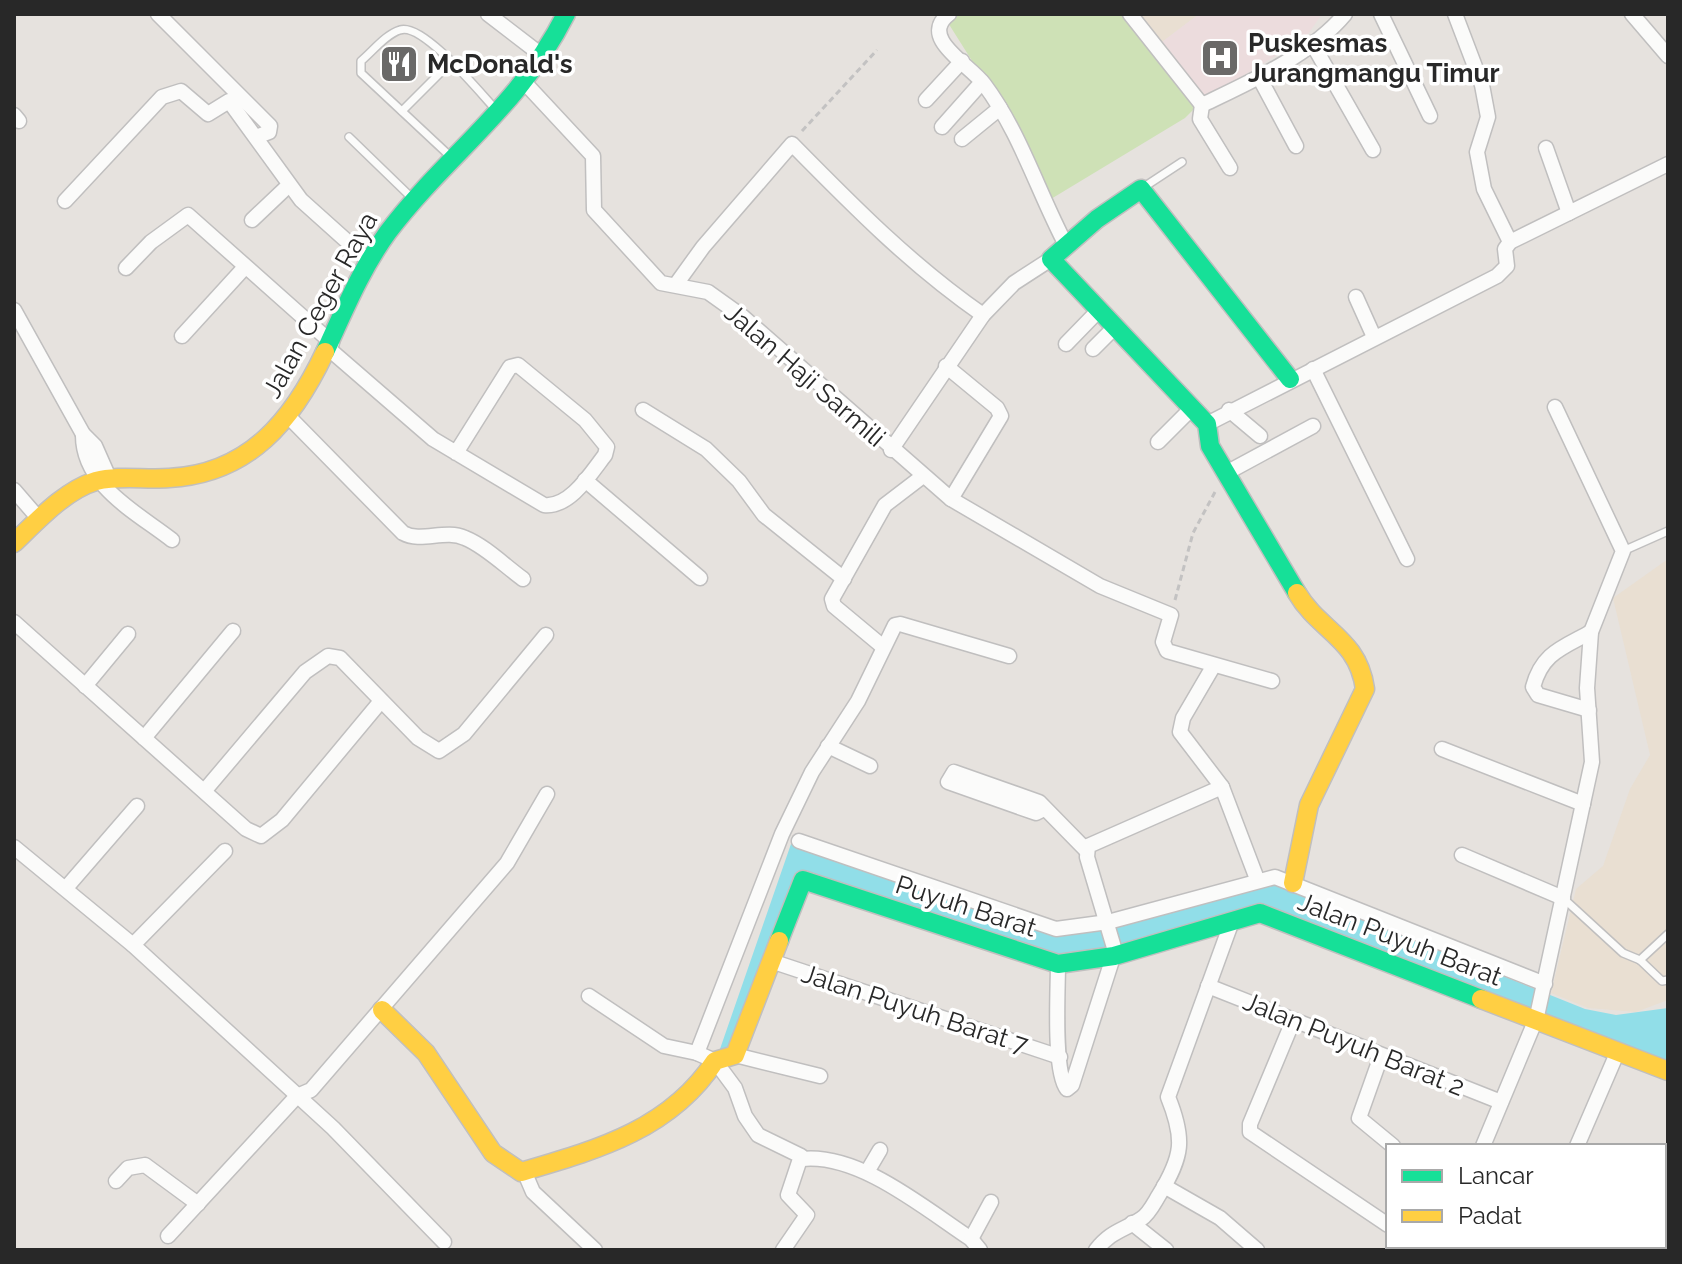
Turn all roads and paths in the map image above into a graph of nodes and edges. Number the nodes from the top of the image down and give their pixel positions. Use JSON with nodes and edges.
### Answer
{"nodes":[{"id":1,"x":158,"y":14,"type":"edge"},
{"id":2,"x":488,"y":14,"type":"edge"},
{"id":3,"x":566,"y":14,"type":"edge"},
{"id":4,"x":949,"y":14,"type":"edge"},
{"id":5,"x":1130,"y":14,"type":"edge"},
{"id":6,"x":1346,"y":14,"type":"edge"},
{"id":7,"x":1381,"y":14,"type":"edge"},
{"id":8,"x":1455,"y":14,"type":"edge"},
{"id":9,"x":1632,"y":14,"type":"edge"},
{"id":10,"x":1312,"y":43,"type":"junction"},
{"id":11,"x":877,"y":50,"type":"dead end"},
{"id":12,"x":1668,"y":56,"type":"edge"},
{"id":13,"x":544,"y":57,"type":"junction"},
{"id":14,"x":962,"y":61,"type":"junction"},
{"id":15,"x":451,"y":62,"type":"junction"},
{"id":16,"x":1259,"y":77,"type":"junction"},
{"id":17,"x":982,"y":82,"type":"junction"},
{"id":18,"x":525,"y":83,"type":"junction"},
{"id":19,"x":926,"y":100,"type":"dead end"},
{"id":20,"x":1200,"y":103,"type":"junction"},
{"id":21,"x":1000,"y":108,"type":"junction"},
{"id":22,"x":402,"y":111,"type":"junction"},
{"id":23,"x":499,"y":113,"type":"junction"},
{"id":24,"x":1430,"y":116,"type":"dead end"},
{"id":25,"x":942,"y":127,"type":"dead end"},
{"id":26,"x":256,"y":137,"type":"junction"},
{"id":27,"x":349,"y":137,"type":"dead end"},
{"id":28,"x":962,"y":139,"type":"dead end"},
{"id":29,"x":792,"y":144,"type":"junction"},
{"id":30,"x":1296,"y":146,"type":"dead end"},
{"id":31,"x":1546,"y":148,"type":"dead end"},
{"id":32,"x":1373,"y":150,"type":"dead end"},
{"id":33,"x":454,"y":159,"type":"junction"},
{"id":34,"x":1182,"y":162,"type":"dead end"},
{"id":35,"x":1668,"y":164,"type":"edge"},
{"id":36,"x":1230,"y":168,"type":"dead end"},
{"id":37,"x":289,"y":185,"type":"junction"},
{"id":38,"x":1141,"y":189,"type":"junction"},
{"id":39,"x":413,"y":199,"type":"junction"},
{"id":40,"x":65,"y":201,"type":"dead end"},
{"id":41,"x":1569,"y":213,"type":"junction"},
{"id":42,"x":252,"y":220,"type":"dead end"},
{"id":43,"x":1510,"y":242,"type":"junction"},
{"id":44,"x":1066,"y":245,"type":"junction"},
{"id":45,"x":1051,"y":259,"type":"junction"},
{"id":46,"x":369,"y":261,"type":"junction"},
{"id":47,"x":245,"y":267,"type":"junction"},
{"id":48,"x":126,"y":268,"type":"dead end"},
{"id":49,"x":677,"y":283,"type":"junction"},
{"id":50,"x":1356,"y":297,"type":"dead end"},
{"id":51,"x":14,"y":310,"type":"edge"},
{"id":52,"x":1099,"y":310,"type":"junction"},
{"id":53,"x":983,"y":315,"type":"junction"},
{"id":54,"x":1115,"y":327,"type":"junction"},
{"id":55,"x":182,"y":336,"type":"dead end"},
{"id":56,"x":1374,"y":337,"type":"junction"},
{"id":57,"x":1066,"y":344,"type":"dead end"},
{"id":58,"x":331,"y":346,"type":"junction"},
{"id":59,"x":1093,"y":349,"type":"dead end"},
{"id":60,"x":946,"y":366,"type":"junction"},
{"id":61,"x":1313,"y":369,"type":"junction"},
{"id":62,"x":1290,"y":379,"type":"junction"},
{"id":63,"x":1555,"y":407,"type":"dead end"},
{"id":64,"x":1192,"y":408,"type":"junction"},
{"id":65,"x":643,"y":410,"type":"dead end"},
{"id":66,"x":1229,"y":410,"type":"junction"},
{"id":67,"x":289,"y":417,"type":"junction"},
{"id":68,"x":1207,"y":424,"type":"junction"},
{"id":69,"x":1313,"y":426,"type":"dead end"},
{"id":70,"x":1260,"y":436,"type":"dead end"},
{"id":71,"x":1158,"y":442,"type":"dead end"},
{"id":72,"x":891,"y":450,"type":"junction"},
{"id":73,"x":456,"y":453,"type":"junction"},
{"id":74,"x":1228,"y":472,"type":"junction"},
{"id":75,"x":923,"y":476,"type":"junction"},
{"id":76,"x":585,"y":480,"type":"junction"},
{"id":77,"x":105,"y":484,"type":"junction"},
{"id":78,"x":14,"y":490,"type":"edge"},
{"id":79,"x":951,"y":499,"type":"junction"},
{"id":80,"x":39,"y":519,"type":"junction"},
{"id":81,"x":1668,"y":531,"type":"edge"},
{"id":82,"x":172,"y":540,"type":"dead end"},
{"id":83,"x":14,"y":543,"type":"edge"},
{"id":84,"x":1623,"y":551,"type":"junction"},
{"id":85,"x":1407,"y":559,"type":"dead end"},
{"id":86,"x":700,"y":578,"type":"dead end"},
{"id":87,"x":523,"y":579,"type":"dead end"},
{"id":88,"x":844,"y":579,"type":"junction"},
{"id":89,"x":1171,"y":615,"type":"junction"},
{"id":90,"x":14,"y":622,"type":"edge"},
{"id":91,"x":233,"y":631,"type":"dead end"},
{"id":92,"x":1591,"y":632,"type":"junction"},
{"id":93,"x":128,"y":634,"type":"dead end"},
{"id":94,"x":546,"y":635,"type":"dead end"},
{"id":95,"x":882,"y":646,"type":"junction"},
{"id":96,"x":1009,"y":656,"type":"dead end"},
{"id":97,"x":1214,"y":665,"type":"junction"},
{"id":98,"x":1272,"y":681,"type":"dead end"},
{"id":99,"x":85,"y":686,"type":"junction"},
{"id":100,"x":381,"y":701,"type":"junction"},
{"id":101,"x":1589,"y":710,"type":"junction"},
{"id":102,"x":144,"y":738,"type":"junction"},
{"id":103,"x":828,"y":746,"type":"junction"},
{"id":104,"x":1442,"y":749,"type":"dead end"},
{"id":105,"x":870,"y":766,"type":"dead end"},
{"id":106,"x":1222,"y":787,"type":"junction"},
{"id":107,"x":206,"y":789,"type":"junction"},
{"id":108,"x":547,"y":794,"type":"dead end"},
{"id":109,"x":1583,"y":804,"type":"junction"},
{"id":110,"x":137,"y":806,"type":"dead end"},
{"id":111,"x":1044,"y":809,"type":"junction"},
{"id":112,"x":799,"y":841,"type":"dead end"},
{"id":113,"x":14,"y":847,"type":"edge"},
{"id":114,"x":225,"y":851,"type":"dead end"},
{"id":115,"x":1087,"y":851,"type":"junction"},
{"id":116,"x":1462,"y":855,"type":"dead end"},
{"id":117,"x":1257,"y":879,"type":"junction"},
{"id":118,"x":1293,"y":883,"type":"junction"},
{"id":119,"x":66,"y":888,"type":"junction"},
{"id":120,"x":1563,"y":898,"type":"junction"},
{"id":121,"x":1232,"y":921,"type":"junction"},
{"id":122,"x":1109,"y":924,"type":"junction"},
{"id":123,"x":1668,"y":934,"type":"edge"},
{"id":124,"x":133,"y":945,"type":"junction"},
{"id":125,"x":1115,"y":954,"type":"junction"},
{"id":126,"x":1640,"y":960,"type":"junction"},
{"id":127,"x":771,"y":961,"type":"junction"},
{"id":128,"x":1058,"y":964,"type":"junction"},
{"id":129,"x":1668,"y":980,"type":"edge"},
{"id":130,"x":1208,"y":986,"type":"junction"},
{"id":131,"x":1545,"y":986,"type":"junction"},
{"id":132,"x":589,"y":996,"type":"dead end"},
{"id":133,"x":382,"y":1010,"type":"junction"},
{"id":134,"x":1536,"y":1018,"type":"junction"},
{"id":135,"x":1293,"y":1021,"type":"junction"},
{"id":136,"x":1618,"y":1051,"type":"junction"},
{"id":137,"x":697,"y":1053,"type":"junction"},
{"id":138,"x":735,"y":1055,"type":"junction"},
{"id":139,"x":1381,"y":1056,"type":"junction"},
{"id":140,"x":1060,"y":1057,"type":"junction"},
{"id":141,"x":715,"y":1061,"type":"junction"},
{"id":142,"x":1668,"y":1071,"type":"edge"},
{"id":143,"x":820,"y":1076,"type":"dead end"},
{"id":144,"x":297,"y":1096,"type":"junction"},
{"id":145,"x":1501,"y":1102,"type":"junction"},
{"id":146,"x":1391,"y":1144,"type":"edge"},
{"id":147,"x":1484,"y":1144,"type":"edge"},
{"id":148,"x":1578,"y":1144,"type":"edge"},
{"id":149,"x":880,"y":1150,"type":"dead end"},
{"id":150,"x":802,"y":1159,"type":"junction"},
{"id":151,"x":524,"y":1171,"type":"junction"},
{"id":152,"x":867,"y":1172,"type":"junction"},
{"id":153,"x":116,"y":1181,"type":"dead end"},
{"id":154,"x":1164,"y":1186,"type":"junction"},
{"id":155,"x":991,"y":1202,"type":"dead end"},
{"id":156,"x":198,"y":1204,"type":"junction"},
{"id":157,"x":1132,"y":1223,"type":"junction"},
{"id":158,"x":1386,"y":1224,"type":"edge"},
{"id":159,"x":168,"y":1236,"type":"dead end"},
{"id":160,"x":444,"y":1242,"type":"dead end"},
{"id":161,"x":975,"y":1244,"type":"edge"},
{"id":162,"x":595,"y":1250,"type":"edge"},
{"id":163,"x":783,"y":1250,"type":"edge"},
{"id":164,"x":1096,"y":1250,"type":"edge"},
{"id":165,"x":1166,"y":1250,"type":"edge"},
{"id":166,"x":1257,"y":1250,"type":"edge"}],
"edges":[{"from":1,"to":26,"type":"street"},
{"from":2,"to":13,"type":"street"},
{"from":3,"to":13,"type":"street","name":"Jalan Ceger Raya"},
{"from":4,"to":14,"type":"street"},
{"from":5,"to":20,"type":"street"},
{"from":6,"to":10,"type":"street"},
{"from":7,"to":24,"type":"street"},
{"from":8,"to":43,"type":"street"},
{"from":9,"to":12,"type":"street"},
{"from":10,"to":16,"type":"street"},
{"from":10,"to":32,"type":"street"},
{"from":11,"to":29,"type":"path"},
{"from":13,"to":18,"type":"street","name":"Jalan Ceger Raya"},
{"from":14,"to":17,"type":"street"},
{"from":14,"to":19,"type":"street"},
{"from":15,"to":22,"type":"lane"},
{"from":15,"to":22,"type":"lane"},
{"from":15,"to":23,"type":"lane"},
{"from":16,"to":20,"type":"street"},
{"from":16,"to":30,"type":"street"},
{"from":17,"to":21,"type":"street"},
{"from":17,"to":25,"type":"street"},
{"from":18,"to":23,"type":"street","name":"Jalan Ceger Raya"},
{"from":18,"to":49,"type":"street","name":"Jalan Haji Sarmili"},
{"from":20,"to":36,"type":"street"},
{"from":21,"to":28,"type":"street"},
{"from":21,"to":44,"type":"street"},
{"from":22,"to":33,"type":"lane"},
{"from":23,"to":33,"type":"street","name":"Jalan Ceger Raya"},
{"from":26,"to":37,"type":"street"},
{"from":26,"to":40,"type":"street"},
{"from":27,"to":39,"type":"lane"},
{"from":29,"to":49,"type":"street"},
{"from":29,"to":53,"type":"street"},
{"from":31,"to":41,"type":"street"},
{"from":33,"to":39,"type":"street","name":"Jalan Ceger Raya"},
{"from":34,"to":38,"type":"lane"},
{"from":35,"to":41,"type":"street"},
{"from":37,"to":42,"type":"street"},
{"from":37,"to":46,"type":"street"},
{"from":38,"to":44,"type":"street"},
{"from":38,"to":62,"type":"street"},
{"from":39,"to":46,"type":"street","name":"Jalan Ceger Raya"},
{"from":41,"to":43,"type":"street"},
{"from":43,"to":56,"type":"street"},
{"from":44,"to":45,"type":"street"},
{"from":45,"to":52,"type":"street"},
{"from":45,"to":53,"type":"street"},
{"from":46,"to":58,"type":"street","name":"Jalan Ceger Raya"},
{"from":47,"to":48,"type":"street"},
{"from":47,"to":55,"type":"street"},
{"from":47,"to":58,"type":"street"},
{"from":49,"to":72,"type":"street","name":"Jalan Haji Sarmili"},
{"from":50,"to":56,"type":"street"},
{"from":51,"to":77,"type":"street"},
{"from":52,"to":54,"type":"street"},
{"from":52,"to":57,"type":"street"},
{"from":53,"to":60,"type":"street"},
{"from":54,"to":59,"type":"street"},
{"from":54,"to":64,"type":"street"},
{"from":56,"to":61,"type":"street"},
{"from":58,"to":67,"type":"street","name":"Jalan Ceger Raya"},
{"from":58,"to":73,"type":"street"},
{"from":60,"to":72,"type":"street"},
{"from":60,"to":79,"type":"street"},
{"from":61,"to":62,"type":"street"},
{"from":61,"to":85,"type":"street"},
{"from":62,"to":66,"type":"street"},
{"from":63,"to":84,"type":"street"},
{"from":64,"to":68,"type":"street"},
{"from":64,"to":71,"type":"street"},
{"from":65,"to":88,"type":"street"},
{"from":66,"to":68,"type":"street"},
{"from":66,"to":70,"type":"street"},
{"from":67,"to":77,"type":"street","name":"Jalan Ceger Raya"},
{"from":67,"to":87,"type":"street"},
{"from":68,"to":74,"type":"street"},
{"from":69,"to":74,"type":"street"},
{"from":72,"to":75,"type":"street","name":"Jalan Haji Sarmili"},
{"from":73,"to":76,"type":"street"},
{"from":73,"to":76,"type":"street"},
{"from":74,"to":89,"type":"path"},
{"from":74,"to":118,"type":"street"},
{"from":75,"to":79,"type":"street","name":"Jalan Haji Sarmili"},
{"from":75,"to":88,"type":"street"},
{"from":76,"to":86,"type":"street"},
{"from":77,"to":80,"type":"street","name":"Jalan Ceger Raya"},
{"from":77,"to":82,"type":"street"},
{"from":78,"to":80,"type":"street"},
{"from":79,"to":89,"type":"street","name":"Jalan Haji Sarmili"},
{"from":80,"to":83,"type":"street","name":"Jalan Ceger Raya"},
{"from":81,"to":84,"type":"lane"},
{"from":84,"to":92,"type":"street"},
{"from":88,"to":95,"type":"street"},
{"from":89,"to":97,"type":"street"},
{"from":90,"to":99,"type":"street"},
{"from":91,"to":102,"type":"street"},
{"from":92,"to":101,"type":"street"},
{"from":92,"to":101,"type":"street"},
{"from":93,"to":99,"type":"street"},
{"from":94,"to":100,"type":"street"},
{"from":95,"to":96,"type":"street"},
{"from":95,"to":103,"type":"street"},
{"from":97,"to":98,"type":"street"},
{"from":97,"to":106,"type":"street"},
{"from":99,"to":102,"type":"street"},
{"from":100,"to":107,"type":"street"},
{"from":100,"to":107,"type":"street"},
{"from":101,"to":109,"type":"street"},
{"from":102,"to":107,"type":"street"},
{"from":103,"to":105,"type":"street"},
{"from":103,"to":137,"type":"street"},
{"from":104,"to":109,"type":"street"},
{"from":106,"to":115,"type":"street"},
{"from":106,"to":117,"type":"street"},
{"from":108,"to":133,"type":"street"},
{"from":109,"to":120,"type":"street"},
{"from":110,"to":119,"type":"street"},
{"from":111,"to":111,"type":"street"},
{"from":111,"to":115,"type":"street"},
{"from":112,"to":122,"type":"street"},
{"from":113,"to":119,"type":"street"},
{"from":114,"to":124,"type":"street"},
{"from":115,"to":122,"type":"street"},
{"from":116,"to":120,"type":"street"},
{"from":117,"to":118,"type":"street"},
{"from":117,"to":122,"type":"street"},
{"from":118,"to":131,"type":"street"},
{"from":119,"to":124,"type":"street"},
{"from":120,"to":126,"type":"lane"},
{"from":120,"to":131,"type":"street"},
{"from":121,"to":125,"type":"street","name":"Jalan Puyuh Barat"},
{"from":121,"to":130,"type":"street"},
{"from":121,"to":134,"type":"street","name":"Jalan Puyuh Barat"},
{"from":122,"to":125,"type":"street"},
{"from":123,"to":126,"type":"lane"},
{"from":124,"to":144,"type":"street"},
{"from":125,"to":128,"type":"street","name":"Puyuh Barat"},
{"from":125,"to":140,"type":"street"},
{"from":126,"to":129,"type":"lane"},
{"from":127,"to":128,"type":"street","name":"Puyuh Barat"},
{"from":127,"to":138,"type":"street"},
{"from":127,"to":140,"type":"street","name":"Jalan Puyuh Barat 7"},
{"from":128,"to":140,"type":"street"},
{"from":130,"to":135,"type":"street","name":"Jalan Puyuh Barat 2"},
{"from":130,"to":154,"type":"street"},
{"from":131,"to":134,"type":"street"},
{"from":132,"to":137,"type":"street"},
{"from":133,"to":144,"type":"street"},
{"from":133,"to":151,"type":"street"},
{"from":134,"to":136,"type":"street","name":"Jalan Puyuh Barat"},
{"from":134,"to":145,"type":"street"},
{"from":135,"to":139,"type":"street","name":"Jalan Puyuh Barat 2"},
{"from":135,"to":158,"type":"street"},
{"from":136,"to":142,"type":"street","name":"Jalan Puyuh Barat"},
{"from":136,"to":148,"type":"street"},
{"from":137,"to":141,"type":"street"},
{"from":138,"to":141,"type":"street"},
{"from":138,"to":143,"type":"street"},
{"from":139,"to":145,"type":"street","name":"Jalan Puyuh Barat 2"},
{"from":139,"to":146,"type":"street"},
{"from":141,"to":150,"type":"street"},
{"from":141,"to":151,"type":"street"},
{"from":144,"to":156,"type":"street"},
{"from":144,"to":160,"type":"street"},
{"from":145,"to":147,"type":"street"},
{"from":149,"to":152,"type":"street"},
{"from":150,"to":152,"type":"street"},
{"from":150,"to":163,"type":"street"},
{"from":151,"to":162,"type":"street"},
{"from":152,"to":161,"type":"street"},
{"from":153,"to":156,"type":"street"},
{"from":154,"to":157,"type":"street"},
{"from":154,"to":166,"type":"street"},
{"from":155,"to":161,"type":"street"},
{"from":156,"to":159,"type":"street"},
{"from":157,"to":164,"type":"street"},
{"from":157,"to":165,"type":"street"}]}
